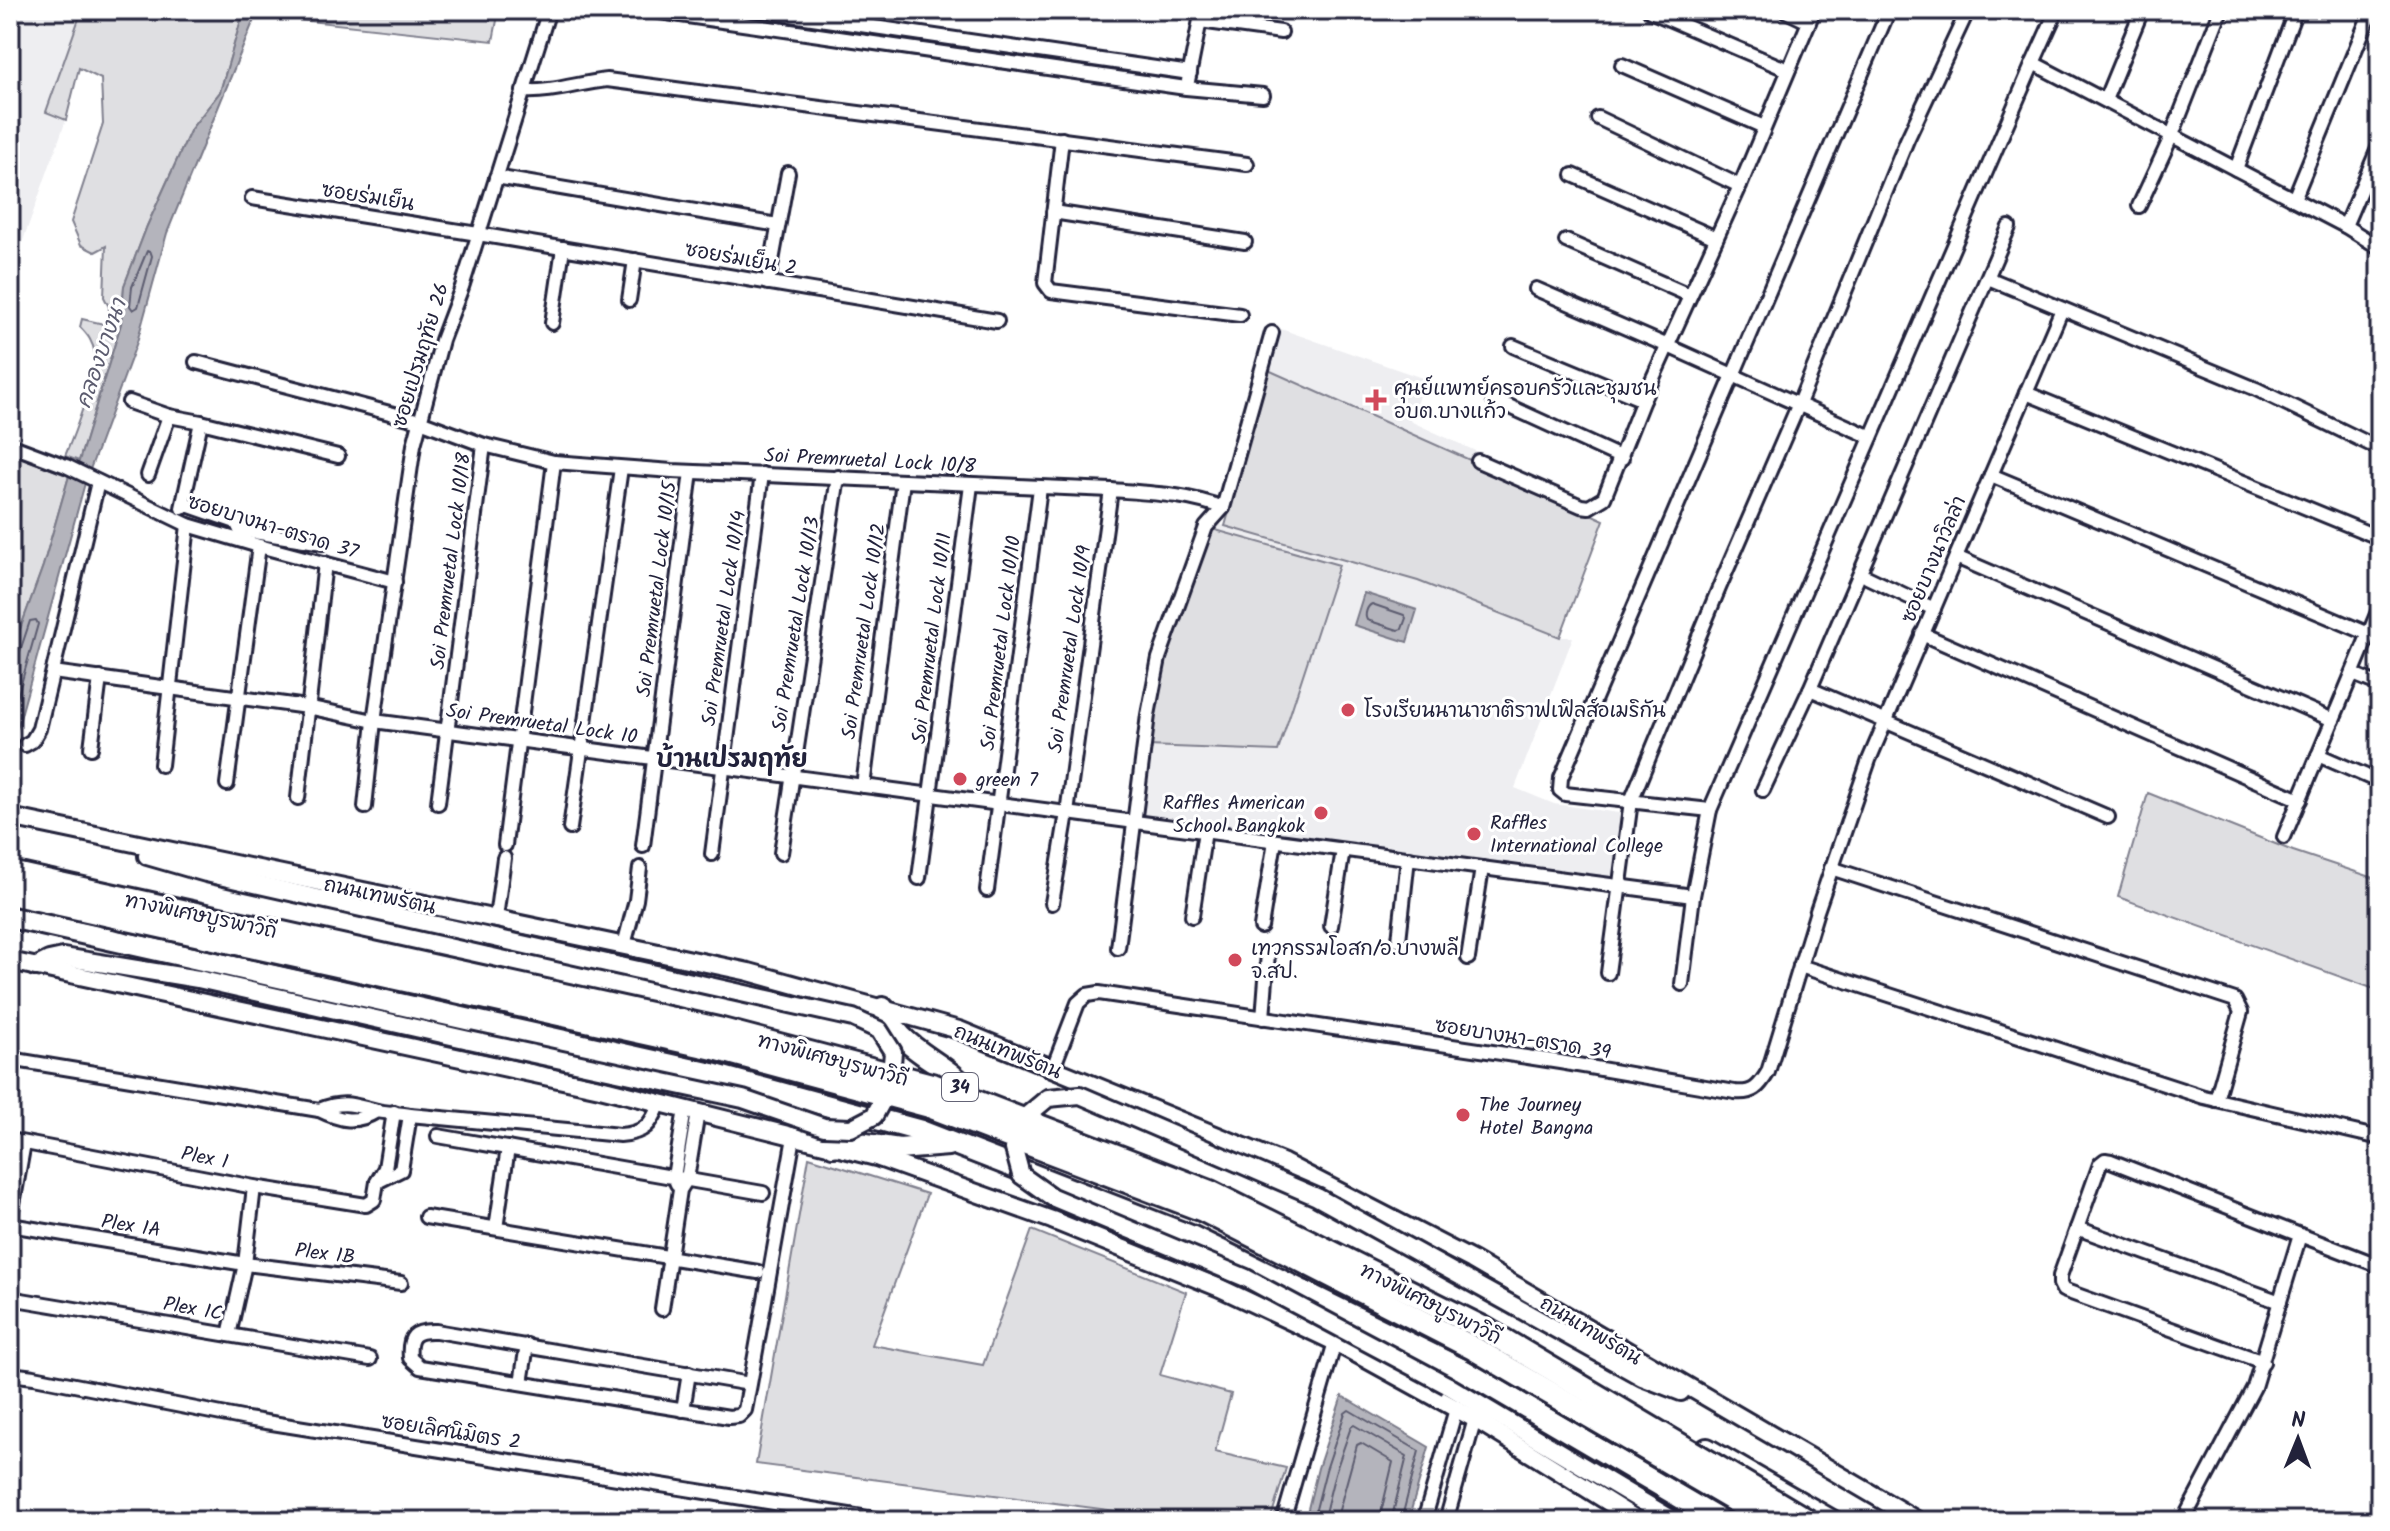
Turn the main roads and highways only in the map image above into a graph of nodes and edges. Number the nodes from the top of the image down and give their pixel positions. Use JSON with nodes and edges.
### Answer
{"nodes":[{"id":1,"x":10,"y":817,"type":"edge"},
{"id":2,"x":81,"y":833,"type":"junction"},
{"id":3,"x":10,"y":865,"type":"edge"},
{"id":4,"x":10,"y":873,"type":"edge"},
{"id":5,"x":10,"y":893,"type":"edge"},
{"id":6,"x":10,"y":905,"type":"edge"},
{"id":7,"x":10,"y":917,"type":"edge"},
{"id":8,"x":10,"y":961,"type":"edge"},
{"id":9,"x":35,"y":967,"type":"junction"},
{"id":10,"x":883,"y":1008,"type":"junction"},
{"id":11,"x":967,"y":1089,"type":"junction"},
{"id":12,"x":956,"y":1145,"type":"junction"},
{"id":13,"x":833,"y":1146,"type":"junction"},
{"id":14,"x":1731,"y":1413,"type":"junction"},
{"id":15,"x":1639,"y":1521,"type":"edge"},
{"id":16,"x":1675,"y":1521,"type":"edge"},
{"id":17,"x":1721,"y":1521,"type":"edge"},
{"id":18,"x":1748,"y":1521,"type":"edge"},
{"id":19,"x":1770,"y":1521,"type":"edge"},
{"id":20,"x":1808,"y":1521,"type":"edge"},
{"id":21,"x":1832,"y":1521,"type":"edge"},
{"id":22,"x":1918,"y":1521,"type":"edge"}],
"edges":[{"from":1,"to":2,"type":"main road","name":"ถนนเทพรัตน"},
{"from":2,"to":9,"type":"main road","bridge":true},
{"from":2,"to":10,"type":"main road","name":"ถนนเทพรัตน"},
{"from":3,"to":11,"type":"highway","number":"34"},
{"from":4,"to":20,"type":"highway","name":"ทางพิเศษบูรพาวิถี","bridge":true},
{"from":5,"to":19,"type":"highway","name":"ทางพิเศษบูรพาวิถี","bridge":true},
{"from":6,"to":18,"type":"highway","bridge":true},
{"from":7,"to":12,"type":"highway"},
{"from":8,"to":9,"type":"main road"},
{"from":9,"to":13,"type":"main road"},
{"from":10,"to":11,"type":"highway"},
{"from":10,"to":14,"type":"main road","name":"ถนนเทพรัตน"},
{"from":11,"to":21,"type":"highway","number":"34"},
{"from":12,"to":13,"type":"highway"},
{"from":12,"to":17,"type":"highway"},
{"from":13,"to":15,"type":"main road"},
{"from":14,"to":16,"type":"main road","bridge":true},
{"from":14,"to":22,"type":"main road","name":"ถนนเทพรัตน"}]}
